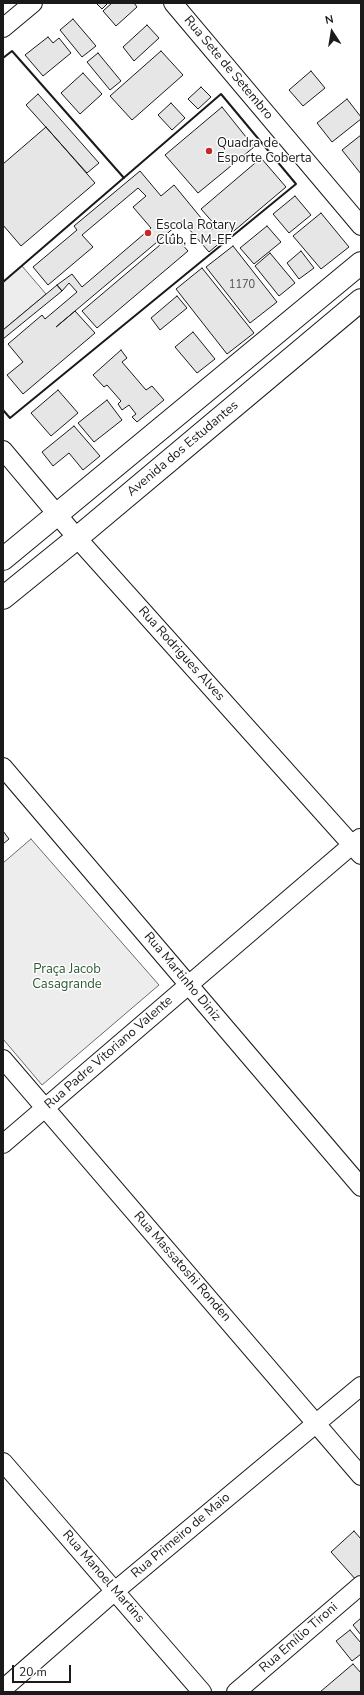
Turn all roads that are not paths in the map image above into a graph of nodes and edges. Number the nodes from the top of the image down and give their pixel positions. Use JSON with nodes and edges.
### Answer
{"nodes":[{"id":1,"x":33,"y":3,"type":"edge"},
{"id":2,"x":173,"y":3,"type":"edge"},
{"id":3,"x":3,"y":28,"type":"edge"},
{"id":4,"x":361,"y":226,"type":"edge"},
{"id":5,"x":361,"y":263,"type":"edge"},
{"id":6,"x":361,"y":300,"type":"edge"},
{"id":7,"x":275,"y":334,"type":"junction"},
{"id":8,"x":294,"y":356,"type":"junction"},
{"id":9,"x":178,"y":415,"type":"junction"},
{"id":10,"x":198,"y":437,"type":"junction"},
{"id":11,"x":3,"y":450,"type":"edge"},
{"id":12,"x":57,"y":514,"type":"junction"},
{"id":13,"x":77,"y":538,"type":"junction"},
{"id":14,"x":3,"y":559,"type":"edge"},
{"id":15,"x":3,"y":598,"type":"edge"},
{"id":16,"x":3,"y":767,"type":"edge"},
{"id":17,"x":358,"y":846,"type":"edge"},
{"id":18,"x":189,"y":985,"type":"junction"},
{"id":19,"x":3,"y":1059,"type":"edge"},
{"id":20,"x":45,"y":1108,"type":"junction"},
{"id":21,"x":3,"y":1144,"type":"edge"},
{"id":22,"x":361,"y":1187,"type":"edge"},
{"id":23,"x":361,"y":1386,"type":"edge"},
{"id":24,"x":317,"y":1424,"type":"junction"},
{"id":25,"x":3,"y":1462,"type":"edge"},
{"id":26,"x":361,"y":1476,"type":"edge"},
{"id":27,"x":361,"y":1585,"type":"edge"},
{"id":28,"x":115,"y":1591,"type":"junction"},
{"id":29,"x":3,"y":1688,"type":"edge"},
{"id":30,"x":202,"y":1692,"type":"edge"},
{"id":31,"x":236,"y":1692,"type":"edge"}],
"edges":[{"from":1,"to":3,"type":"street"},
{"from":2,"to":4,"type":"street","name":"Rua Sete de Setembro"},
{"from":5,"to":7,"type":"street"},
{"from":6,"to":8,"type":"street","name":"Avenida dos Estudantes"},
{"from":7,"to":8,"type":"street"},
{"from":7,"to":9,"type":"street"},
{"from":8,"to":10,"type":"street","name":"Avenida dos Estudantes"},
{"from":9,"to":10,"type":"street"},
{"from":9,"to":12,"type":"street"},
{"from":10,"to":13,"type":"street","name":"Avenida dos Estudantes"},
{"from":11,"to":12,"type":"street","name":"Rua Rodrigues Alves"},
{"from":12,"to":13,"type":"street","name":"Rua Rodrigues Alves"},
{"from":12,"to":14,"type":"street"},
{"from":13,"to":15,"type":"street","name":"Avenida dos Estudantes"},
{"from":13,"to":17,"type":"street","name":"Rua Rodrigues Alves"},
{"from":16,"to":18,"type":"street","name":"Rua Martinho Diniz"},
{"from":17,"to":18,"type":"street","name":"Rua Padre Vitoriano Valente"},
{"from":18,"to":20,"type":"street","name":"Rua Padre Vitoriano Valente"},
{"from":18,"to":22,"type":"street","name":"Rua Martinho Diniz"},
{"from":19,"to":20,"type":"street","name":"Rua Massatoshi Ronden"},
{"from":20,"to":21,"type":"street","name":"Rua Padre Vitoriano Valente"},
{"from":20,"to":24,"type":"street","name":"Rua Massatoshi Ronden"},
{"from":23,"to":24,"type":"street","name":"Rua Primeiro de Maio"},
{"from":24,"to":26,"type":"street","name":"Rua Massatoshi Ronden"},
{"from":24,"to":28,"type":"street","name":"Rua Primeiro de Maio"},
{"from":25,"to":28,"type":"street","name":"Rua Manoel Martins"},
{"from":27,"to":31,"type":"street","name":"Rua Emílio Tironi"},
{"from":28,"to":29,"type":"street","name":"Rua Primeiro de Maio"},
{"from":28,"to":30,"type":"street","name":"Rua Manoel Martins"}]}
